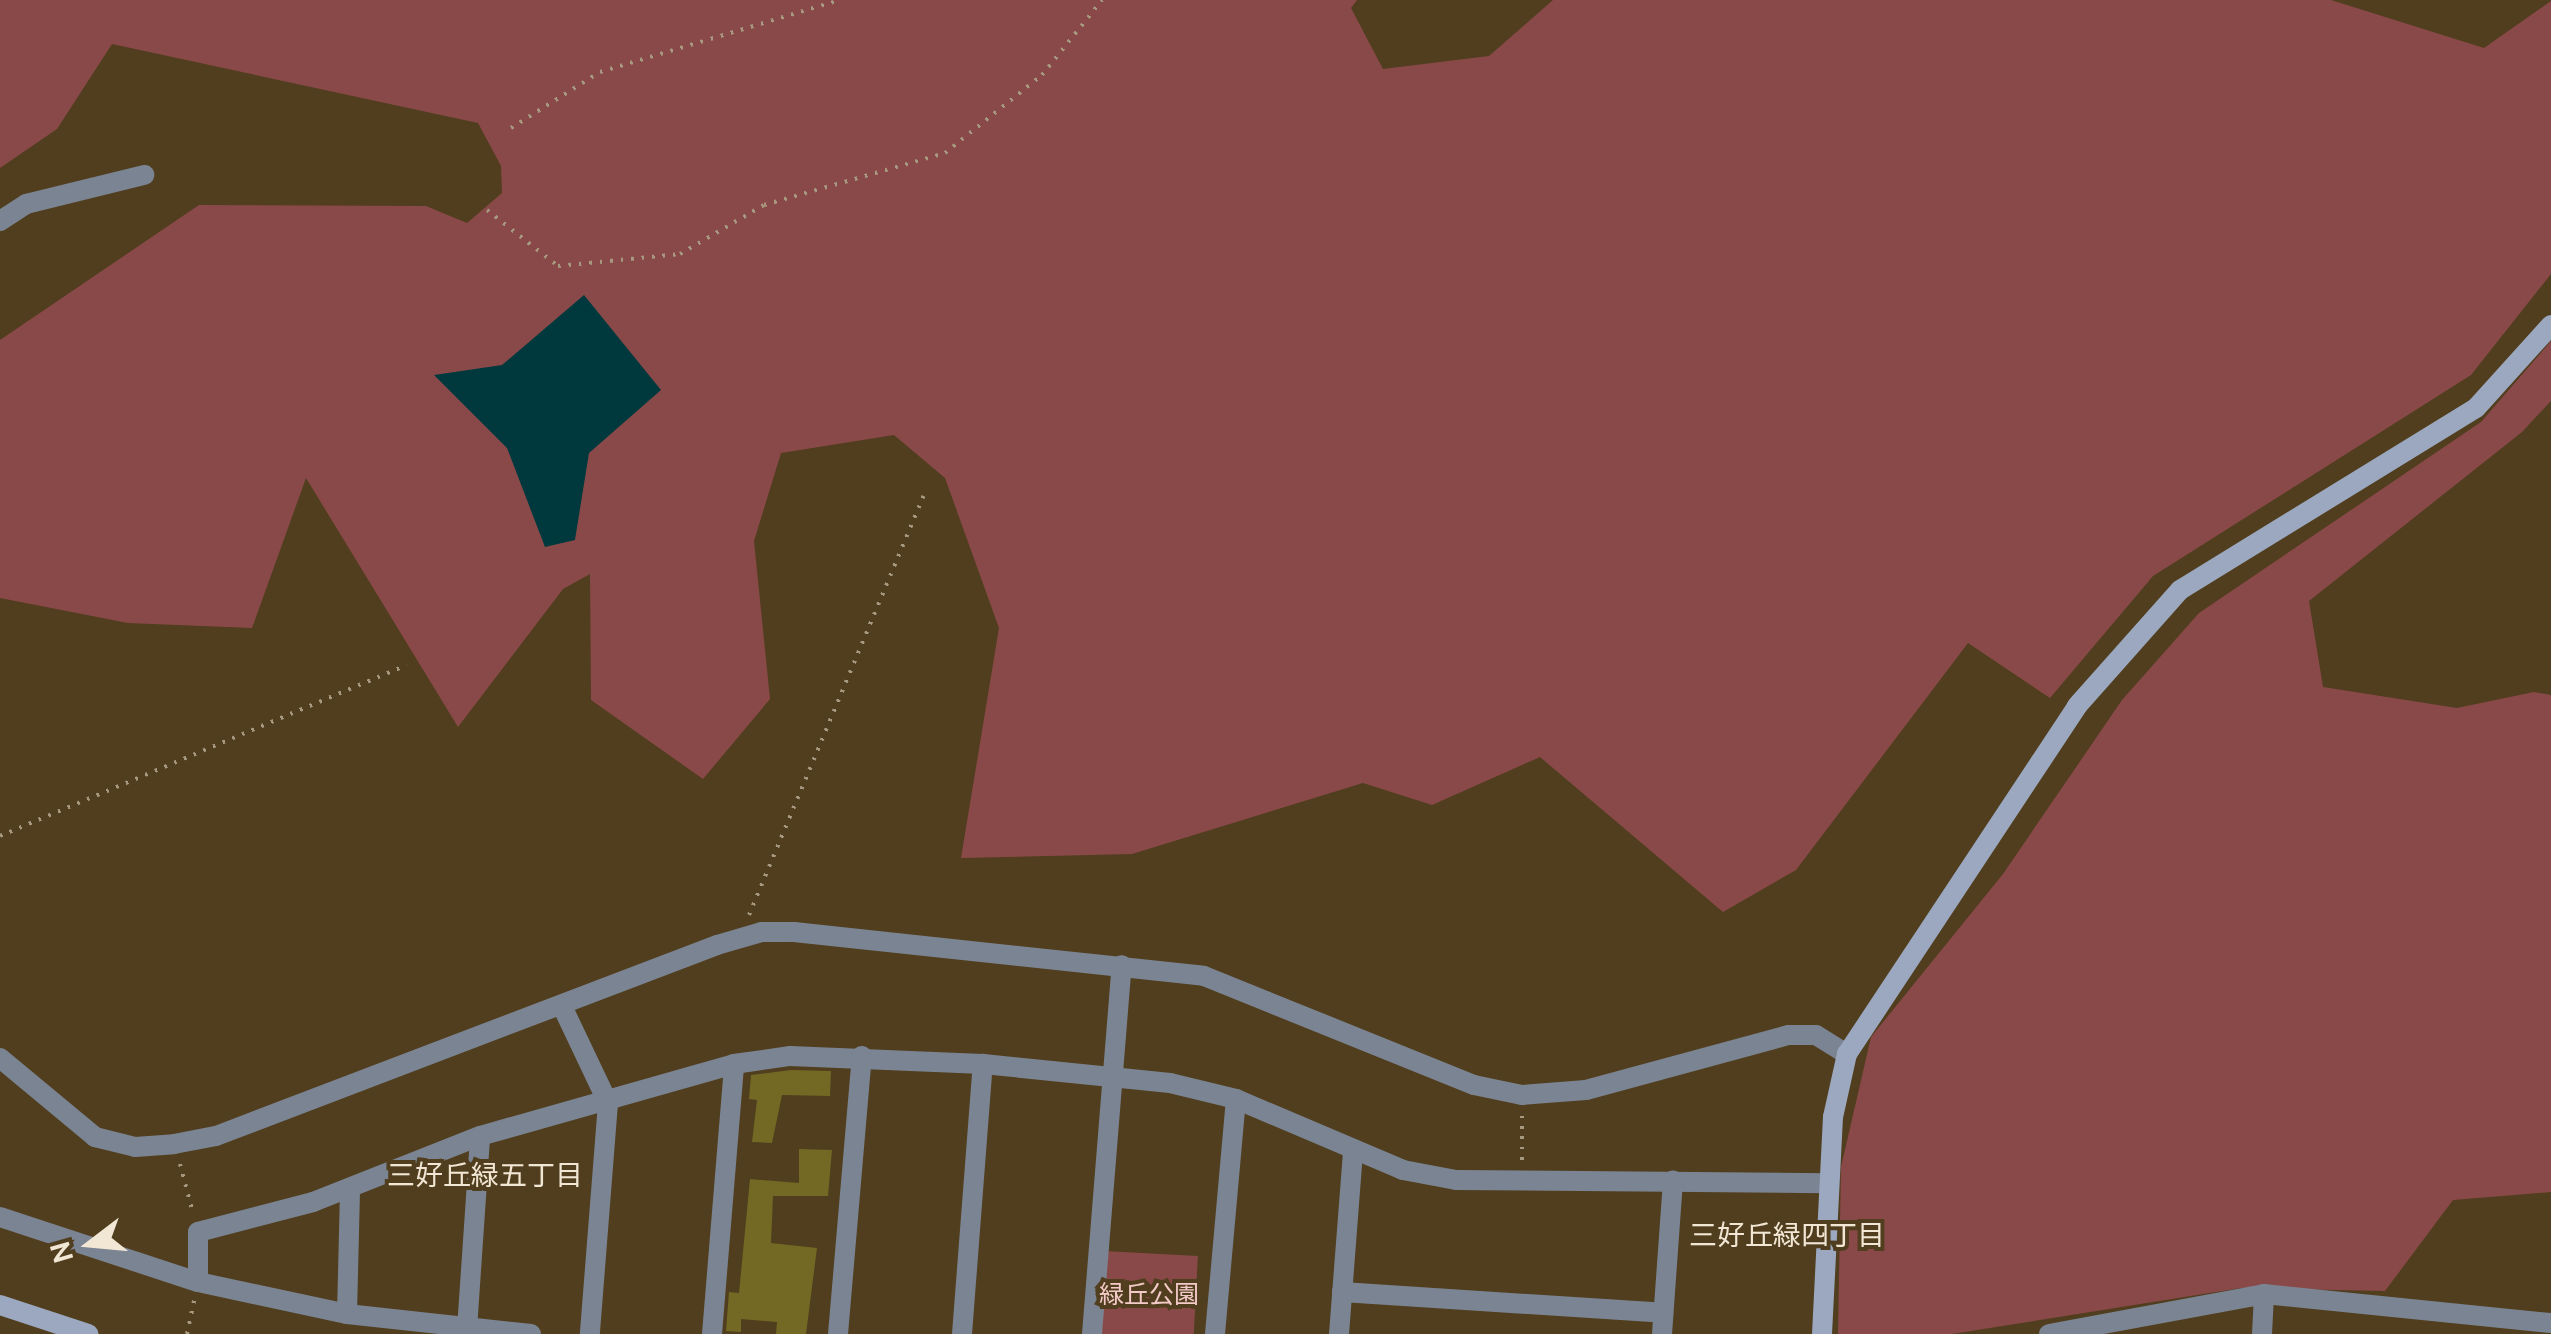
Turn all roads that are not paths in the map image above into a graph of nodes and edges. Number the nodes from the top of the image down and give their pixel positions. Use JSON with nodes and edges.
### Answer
{"nodes":[{"id":1,"x":144,"y":175,"type":"dead end"},
{"id":2,"x":0,"y":222,"type":"edge"},
{"id":3,"x":2551,"y":325,"type":"edge"},
{"id":4,"x":1122,"y":966,"type":"junction"},
{"id":5,"x":562,"y":1006,"type":"junction"},
{"id":6,"x":1847,"y":1054,"type":"junction"},
{"id":7,"x":862,"y":1056,"type":"junction"},
{"id":8,"x":0,"y":1058,"type":"edge"},
{"id":9,"x":734,"y":1064,"type":"junction"},
{"id":10,"x":982,"y":1064,"type":"junction"},
{"id":11,"x":1112,"y":1077,"type":"junction"},
{"id":12,"x":1236,"y":1100,"type":"junction"},
{"id":13,"x":608,"y":1103,"type":"junction"},
{"id":14,"x":480,"y":1136,"type":"junction"},
{"id":15,"x":1353,"y":1153,"type":"junction"},
{"id":16,"x":1673,"y":1180,"type":"junction"},
{"id":17,"x":1828,"y":1183,"type":"junction"},
{"id":18,"x":350,"y":1188,"type":"junction"},
{"id":19,"x":0,"y":1217,"type":"edge"},
{"id":20,"x":198,"y":1282,"type":"junction"},
{"id":21,"x":1342,"y":1292,"type":"junction"},
{"id":22,"x":2264,"y":1294,"type":"junction"},
{"id":23,"x":1,"y":1308,"type":"edge"},
{"id":24,"x":347,"y":1314,"type":"junction"},
{"id":25,"x":2551,"y":1322,"type":"edge"},
{"id":26,"x":1662,"y":1324,"type":"edge"},
{"id":27,"x":467,"y":1329,"type":"junction"},
{"id":28,"x":88,"y":1334,"type":"edge"},
{"id":29,"x":531,"y":1334,"type":"edge"},
{"id":30,"x":590,"y":1334,"type":"edge"},
{"id":31,"x":712,"y":1334,"type":"edge"},
{"id":32,"x":838,"y":1334,"type":"edge"},
{"id":33,"x":962,"y":1334,"type":"edge"},
{"id":34,"x":1092,"y":1334,"type":"edge"},
{"id":35,"x":1215,"y":1334,"type":"edge"},
{"id":36,"x":1339,"y":1334,"type":"edge"},
{"id":37,"x":1822,"y":1334,"type":"edge"},
{"id":38,"x":2049,"y":1334,"type":"edge"},
{"id":39,"x":2262,"y":1334,"type":"edge"}],
"edges":[{"from":1,"to":2,"type":"street"},
{"from":3,"to":6,"type":"street"},
{"from":4,"to":5,"type":"street"},
{"from":4,"to":6,"type":"street"},
{"from":4,"to":11,"type":"street"},
{"from":5,"to":8,"type":"street"},
{"from":5,"to":13,"type":"street"},
{"from":6,"to":17,"type":"street"},
{"from":7,"to":9,"type":"street"},
{"from":7,"to":10,"type":"street"},
{"from":7,"to":32,"type":"street"},
{"from":9,"to":13,"type":"street"},
{"from":9,"to":31,"type":"street"},
{"from":10,"to":11,"type":"street"},
{"from":10,"to":33,"type":"street"},
{"from":11,"to":12,"type":"street"},
{"from":11,"to":34,"type":"street"},
{"from":12,"to":15,"type":"street"},
{"from":12,"to":35,"type":"street"},
{"from":13,"to":14,"type":"street"},
{"from":13,"to":30,"type":"street"},
{"from":14,"to":18,"type":"street"},
{"from":14,"to":27,"type":"street"},
{"from":15,"to":16,"type":"street"},
{"from":15,"to":21,"type":"street"},
{"from":16,"to":17,"type":"street"},
{"from":16,"to":26,"type":"street"},
{"from":17,"to":37,"type":"street"},
{"from":18,"to":20,"type":"street"},
{"from":18,"to":24,"type":"street"},
{"from":19,"to":20,"type":"street"},
{"from":20,"to":24,"type":"street"},
{"from":21,"to":26,"type":"street"},
{"from":21,"to":36,"type":"street"},
{"from":22,"to":25,"type":"street"},
{"from":22,"to":38,"type":"street"},
{"from":22,"to":39,"type":"street"},
{"from":23,"to":28,"type":"street"},
{"from":24,"to":27,"type":"street"},
{"from":27,"to":29,"type":"street"}]}
